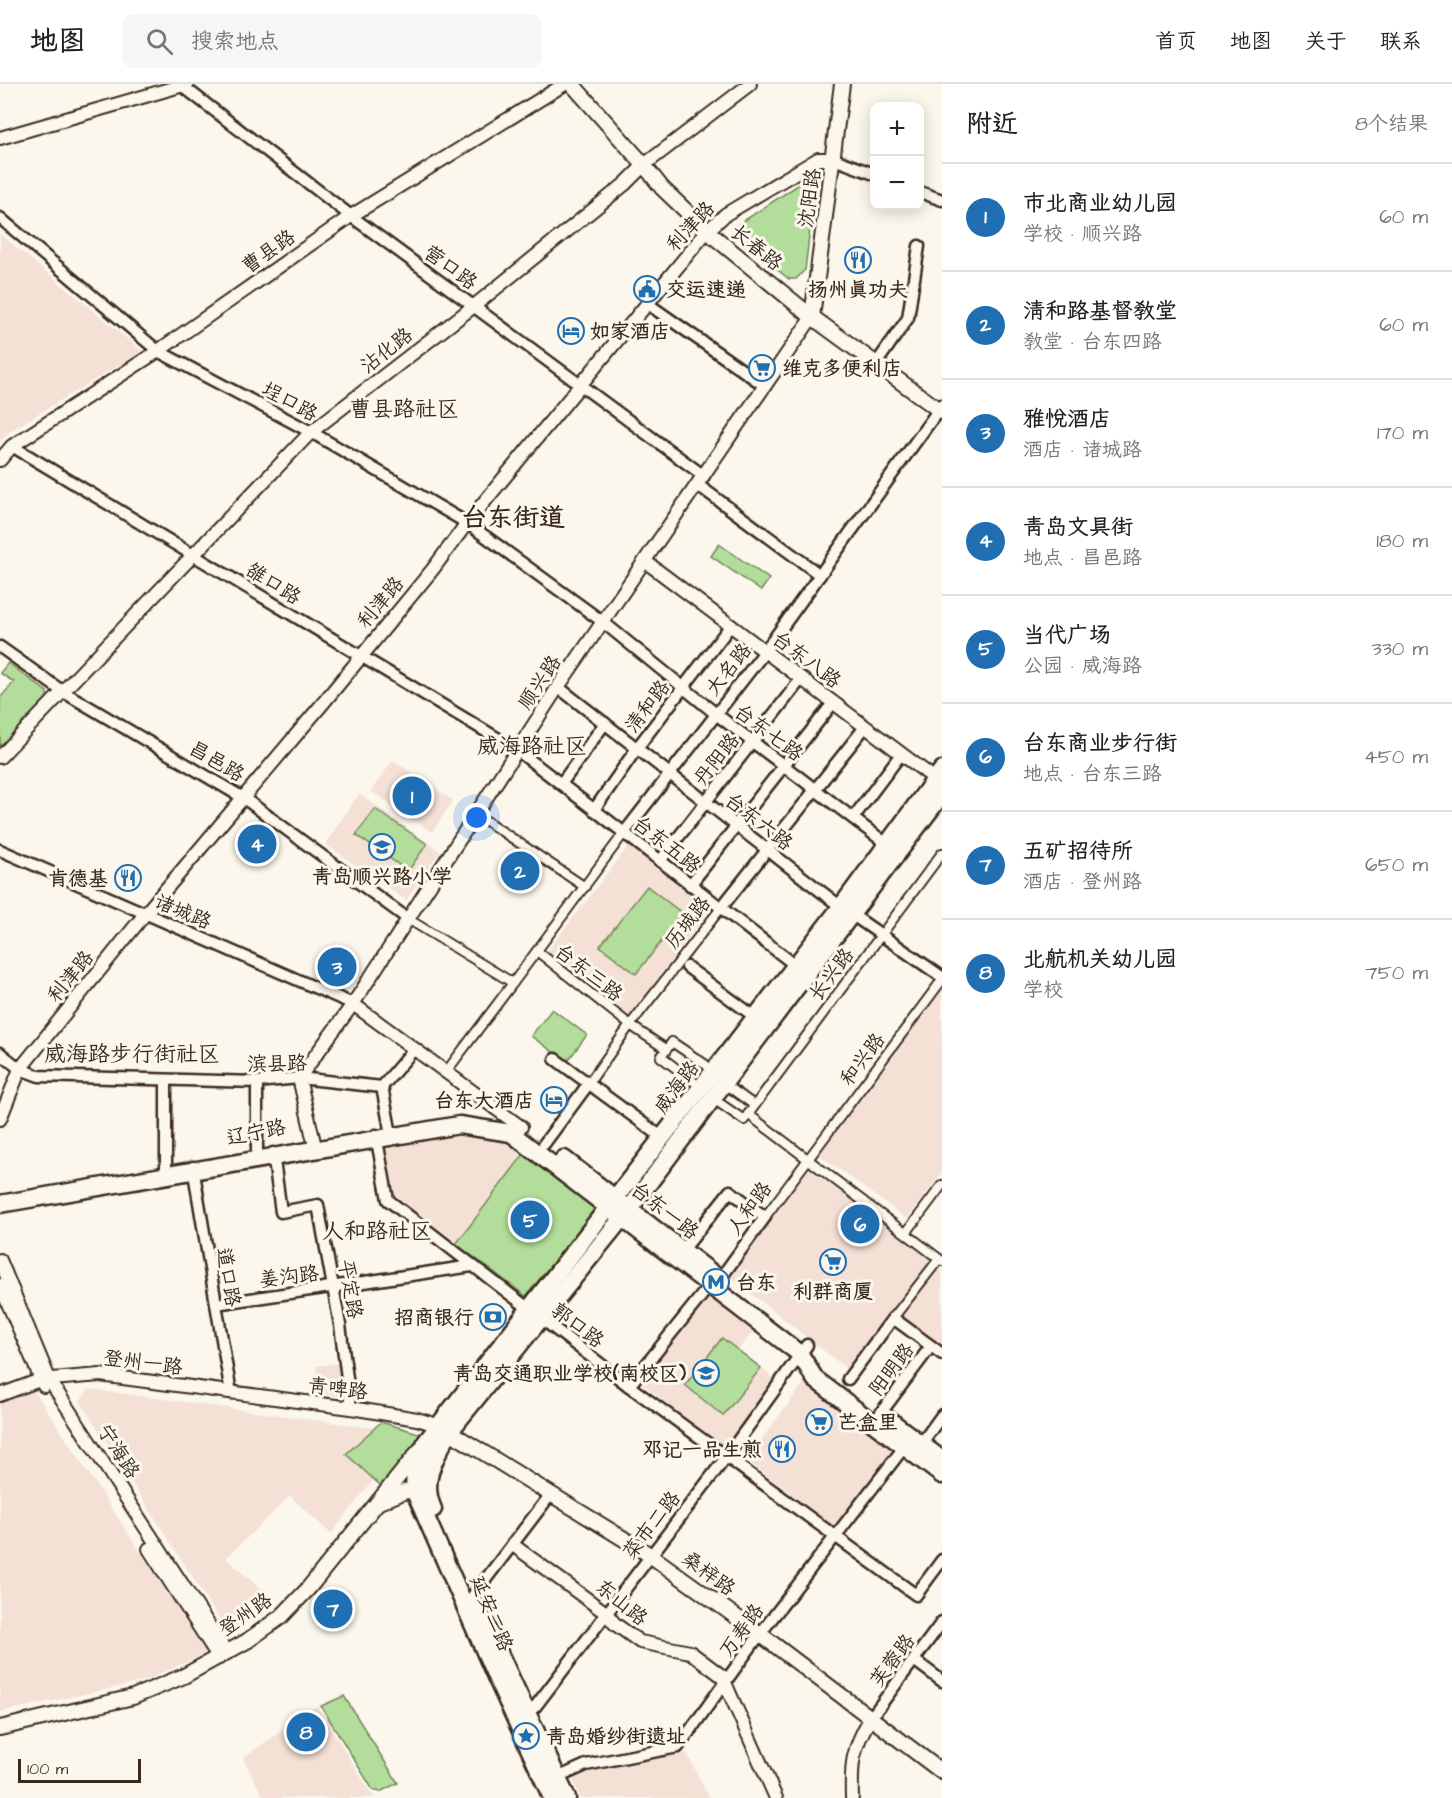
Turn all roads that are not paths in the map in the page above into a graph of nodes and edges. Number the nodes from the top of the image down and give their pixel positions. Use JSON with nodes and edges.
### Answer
{"nodes":[{"id":1,"x":183,"y":84,"type":"edge"},
{"id":2,"x":566,"y":84,"type":"edge"},
{"id":3,"x":572,"y":84,"type":"edge"},
{"id":4,"x":750,"y":84,"type":"edge"},
{"id":5,"x":842,"y":84,"type":"edge"},
{"id":6,"x":0,"y":138,"type":"edge"},
{"id":7,"x":834,"y":159,"type":"junction"},
{"id":8,"x":644,"y":165,"type":"junction"},
{"id":9,"x":870,"y":172,"type":"edge"},
{"id":10,"x":924,"y":193,"type":"edge"},
{"id":11,"x":942,"y":200,"type":"edge"},
{"id":12,"x":351,"y":216,"type":"junction"},
{"id":13,"x":0,"y":218,"type":"edge"},
{"id":14,"x":707,"y":231,"type":"junction"},
{"id":15,"x":919,"y":246,"type":"dead end"},
{"id":16,"x":648,"y":304,"type":"junction"},
{"id":17,"x":474,"y":306,"type":"junction"},
{"id":18,"x":812,"y":317,"type":"junction"},
{"id":19,"x":158,"y":351,"type":"junction"},
{"id":20,"x":876,"y":364,"type":"junction"},
{"id":21,"x":580,"y":384,"type":"junction"},
{"id":22,"x":765,"y":386,"type":"junction"},
{"id":23,"x":941,"y":409,"type":"edge"},
{"id":24,"x":311,"y":432,"type":"junction"},
{"id":25,"x":12,"y":446,"type":"junction"},
{"id":26,"x":0,"y":460,"type":"edge"},
{"id":27,"x":701,"y":480,"type":"junction"},
{"id":28,"x":466,"y":523,"type":"junction"},
{"id":29,"x":194,"y":554,"type":"junction"},
{"id":30,"x":645,"y":563,"type":"junction"},
{"id":31,"x":820,"y":575,"type":"junction"},
{"id":32,"x":603,"y":622,"type":"junction"},
{"id":33,"x":730,"y":627,"type":"junction"},
{"id":34,"x":0,"y":647,"type":"edge"},
{"id":35,"x":764,"y":653,"type":"junction"},
{"id":36,"x":359,"y":657,"type":"junction"},
{"id":37,"x":800,"y":680,"type":"junction"},
{"id":38,"x":558,"y":687,"type":"junction"},
{"id":39,"x":683,"y":687,"type":"junction"},
{"id":40,"x":62,"y":691,"type":"junction"},
{"id":41,"x":832,"y":704,"type":"junction"},
{"id":42,"x":716,"y":714,"type":"junction"},
{"id":43,"x":605,"y":723,"type":"junction"},
{"id":44,"x":864,"y":729,"type":"junction"},
{"id":45,"x":753,"y":742,"type":"junction"},
{"id":46,"x":637,"y":748,"type":"junction"},
{"id":47,"x":517,"y":750,"type":"junction"},
{"id":48,"x":900,"y":755,"type":"junction"},
{"id":49,"x":0,"y":758,"type":"edge"},
{"id":50,"x":784,"y":766,"type":"junction"},
{"id":51,"x":671,"y":774,"type":"junction"},
{"id":52,"x":561,"y":784,"type":"junction"},
{"id":53,"x":939,"y":784,"type":"edge"},
{"id":54,"x":816,"y":789,"type":"junction"},
{"id":55,"x":245,"y":798,"type":"junction"},
{"id":56,"x":706,"y":802,"type":"junction"},
{"id":57,"x":594,"y":810,"type":"junction"},
{"id":58,"x":476,"y":814,"type":"junction"},
{"id":59,"x":853,"y":818,"type":"junction"},
{"id":60,"x":737,"y":826,"type":"junction"},
{"id":61,"x":624,"y":833,"type":"junction"},
{"id":62,"x":888,"y":845,"type":"junction"},
{"id":63,"x":0,"y":850,"type":"edge"},
{"id":64,"x":768,"y":850,"type":"junction"},
{"id":65,"x":942,"y":853,"type":"edge"},
{"id":66,"x":660,"y":861,"type":"junction"},
{"id":67,"x":690,"y":885,"type":"junction"},
{"id":68,"x":585,"y":887,"type":"junction"},
{"id":69,"x":721,"y":908,"type":"junction"},
{"id":70,"x":846,"y":910,"type":"junction"},
{"id":71,"x":145,"y":914,"type":"junction"},
{"id":72,"x":408,"y":919,"type":"junction"},
{"id":73,"x":881,"y":935,"type":"junction"},
{"id":74,"x":537,"y":951,"type":"junction"},
{"id":75,"x":795,"y":965,"type":"junction"},
{"id":76,"x":687,"y":967,"type":"dead end"},
{"id":77,"x":942,"y":979,"type":"edge"},
{"id":78,"x":513,"y":983,"type":"junction"},
{"id":79,"x":353,"y":1004,"type":"junction"},
{"id":80,"x":755,"y":1017,"type":"junction"},
{"id":81,"x":630,"y":1025,"type":"junction"},
{"id":82,"x":414,"y":1049,"type":"junction"},
{"id":83,"x":666,"y":1049,"type":"junction"},
{"id":84,"x":0,"y":1053,"type":"edge"},
{"id":85,"x":555,"y":1059,"type":"dead end"},
{"id":86,"x":706,"y":1065,"type":"dead end"},
{"id":87,"x":20,"y":1070,"type":"junction"},
{"id":88,"x":446,"y":1071,"type":"junction"},
{"id":89,"x":299,"y":1078,"type":"junction"},
{"id":90,"x":166,"y":1081,"type":"junction"},
{"id":91,"x":693,"y":1081,"type":"dead end"},
{"id":92,"x":257,"y":1082,"type":"junction"},
{"id":93,"x":589,"y":1083,"type":"junction"},
{"id":94,"x":726,"y":1085,"type":"dead end"},
{"id":95,"x":382,"y":1087,"type":"junction"},
{"id":96,"x":715,"y":1100,"type":"dead end"},
{"id":97,"x":754,"y":1105,"type":"junction"},
{"id":98,"x":748,"y":1114,"type":"junction"},
{"id":99,"x":0,"y":1119,"type":"edge"},
{"id":100,"x":516,"y":1130,"type":"junction"},
{"id":101,"x":381,"y":1133,"type":"junction"},
{"id":102,"x":663,"y":1138,"type":"junction"},
{"id":103,"x":314,"y":1142,"type":"junction"},
{"id":104,"x":544,"y":1144,"type":"junction"},
{"id":105,"x":268,"y":1154,"type":"junction"},
{"id":106,"x":808,"y":1159,"type":"junction"},
{"id":107,"x":193,"y":1170,"type":"junction"},
{"id":108,"x":166,"y":1172,"type":"junction"},
{"id":109,"x":942,"y":1185,"type":"edge"},
{"id":110,"x":2,"y":1202,"type":"edge"},
{"id":111,"x":620,"y":1208,"type":"junction"},
{"id":112,"x":765,"y":1217,"type":"junction"},
{"id":113,"x":906,"y":1233,"type":"junction"},
{"id":114,"x":683,"y":1250,"type":"junction"},
{"id":115,"x":0,"y":1260,"type":"edge"},
{"id":116,"x":941,"y":1260,"type":"edge"},
{"id":117,"x":472,"y":1266,"type":"junction"},
{"id":118,"x":715,"y":1282,"type":"junction"},
{"id":119,"x":0,"y":1285,"type":"edge"},
{"id":120,"x":332,"y":1288,"type":"junction"},
{"id":121,"x":216,"y":1304,"type":"junction"},
{"id":122,"x":535,"y":1315,"type":"junction"},
{"id":123,"x":893,"y":1318,"type":"junction"},
{"id":124,"x":931,"y":1346,"type":"junction"},
{"id":125,"x":804,"y":1350,"type":"junction"},
{"id":126,"x":942,"y":1354,"type":"edge"},
{"id":127,"x":848,"y":1379,"type":"dead end"},
{"id":128,"x":45,"y":1380,"type":"junction"},
{"id":129,"x":629,"y":1386,"type":"junction"},
{"id":130,"x":231,"y":1393,"type":"junction"},
{"id":131,"x":0,"y":1395,"type":"edge"},
{"id":132,"x":351,"y":1408,"type":"junction"},
{"id":133,"x":879,"y":1414,"type":"junction"},
{"id":134,"x":942,"y":1415,"type":"edge"},
{"id":135,"x":445,"y":1429,"type":"junction"},
{"id":136,"x":426,"y":1442,"type":"junction"},
{"id":137,"x":912,"y":1442,"type":"junction"},
{"id":138,"x":727,"y":1456,"type":"junction"},
{"id":139,"x":942,"y":1460,"type":"edge"},
{"id":140,"x":942,"y":1475,"type":"edge"},
{"id":141,"x":421,"y":1493,"type":"junction"},
{"id":142,"x":551,"y":1494,"type":"junction"},
{"id":143,"x":370,"y":1509,"type":"junction"},
{"id":144,"x":835,"y":1535,"type":"junction"},
{"id":145,"x":513,"y":1545,"type":"junction"},
{"id":146,"x":650,"y":1555,"type":"junction"},
{"id":147,"x":942,"y":1560,"type":"edge"},
{"id":148,"x":470,"y":1601,"type":"junction"},
{"id":149,"x":606,"y":1613,"type":"junction"},
{"id":150,"x":942,"y":1622,"type":"edge"},
{"id":151,"x":760,"y":1634,"type":"junction"},
{"id":152,"x":223,"y":1655,"type":"junction"},
{"id":153,"x":914,"y":1660,"type":"junction"},
{"id":154,"x":942,"y":1681,"type":"edge"},
{"id":155,"x":725,"y":1682,"type":"junction"},
{"id":156,"x":520,"y":1714,"type":"junction"},
{"id":157,"x":870,"y":1719,"type":"junction"},
{"id":158,"x":0,"y":1728,"type":"edge"},
{"id":159,"x":942,"y":1772,"type":"edge"},
{"id":160,"x":557,"y":1778,"type":"junction"},
{"id":161,"x":552,"y":1798,"type":"edge"},
{"id":162,"x":567,"y":1798,"type":"edge"},
{"id":163,"x":776,"y":1798,"type":"edge"},
{"id":164,"x":852,"y":1798,"type":"edge"}],
"edges":[{"from":1,"to":6,"type":"street"},
{"from":1,"to":12,"type":"street","name":"营口路"},
{"from":2,"to":12,"type":"street","name":"曹县路"},
{"from":3,"to":8,"type":"main road","name":"长春路"},
{"from":4,"to":8,"type":"street","name":"沾化路"},
{"from":5,"to":7,"type":"main road","name":"沈阳路"},
{"from":7,"to":9,"type":"street"},
{"from":7,"to":14,"type":"street","name":"利津路"},
{"from":7,"to":18,"type":"main road","name":"沈阳路"},
{"from":8,"to":14,"type":"main road","name":"长春路"},
{"from":8,"to":17,"type":"street","name":"沾化路"},
{"from":10,"to":11,"type":"street"},
{"from":12,"to":17,"type":"street","name":"营口路"},
{"from":12,"to":19,"type":"street","name":"曹县路"},
{"from":13,"to":19,"type":"street","name":"埕口路"},
{"from":14,"to":16,"type":"street","name":"利津路"},
{"from":14,"to":18,"type":"main road","name":"长春路"},
{"from":15,"to":20,"type":"street"},
{"from":16,"to":21,"type":"street","name":"利津路"},
{"from":16,"to":22,"type":"street"},
{"from":17,"to":21,"type":"street","name":"营口路"},
{"from":17,"to":24,"type":"street","name":"沾化路"},
{"from":18,"to":20,"type":"main road","name":"长春路"},
{"from":18,"to":22,"type":"street","name":"顺兴路"},
{"from":19,"to":24,"type":"street","name":"埕口路"},
{"from":19,"to":25,"type":"street","name":"曹县路"},
{"from":20,"to":23,"type":"main road","name":"长春路"},
{"from":21,"to":27,"type":"street","name":"营口路"},
{"from":21,"to":28,"type":"street","name":"利津路"},
{"from":22,"to":27,"type":"street","name":"顺兴路"},
{"from":23,"to":31,"type":"street","name":"大名路"},
{"from":24,"to":28,"type":"street","name":"埕口路"},
{"from":24,"to":29,"type":"street","name":"沾化路"},
{"from":25,"to":26,"type":"street","name":"曹县路"},
{"from":25,"to":29,"type":"street","name":"雒口路"},
{"from":27,"to":30,"type":"street","name":"顺兴路"},
{"from":27,"to":31,"type":"street","name":"营口路"},
{"from":28,"to":32,"type":"street","name":"埕口路"},
{"from":28,"to":36,"type":"street","name":"利津路"},
{"from":29,"to":36,"type":"street","name":"雒口路"},
{"from":29,"to":40,"type":"street","name":"沾化路"},
{"from":30,"to":32,"type":"street","name":"顺兴路"},
{"from":30,"to":33,"type":"street","name":"台东八路"},
{"from":31,"to":35,"type":"street","name":"大名路"},
{"from":32,"to":38,"type":"street","name":"顺兴路"},
{"from":32,"to":39,"type":"street","name":"台东七路"},
{"from":33,"to":35,"type":"street","name":"台东八路"},
{"from":33,"to":39,"type":"street","name":"清和路"},
{"from":34,"to":40,"type":"street","name":"昌邑路"},
{"from":35,"to":37,"type":"street","name":"台东八路"},
{"from":35,"to":42,"type":"street","name":"大名路"},
{"from":36,"to":47,"type":"street","name":"雒口路"},
{"from":36,"to":55,"type":"street","name":"利津路"},
{"from":37,"to":41,"type":"street","name":"台东八路"},
{"from":37,"to":45,"type":"street","name":"丹阳路"},
{"from":38,"to":43,"type":"street","name":"台东六路"},
{"from":38,"to":47,"type":"street","name":"顺兴路"},
{"from":39,"to":42,"type":"street","name":"台东七路"},
{"from":39,"to":46,"type":"street","name":"清和路"},
{"from":40,"to":49,"type":"street","name":"沾化路"},
{"from":40,"to":55,"type":"street","name":"昌邑路"},
{"from":41,"to":44,"type":"street","name":"台东八路"},
{"from":41,"to":50,"type":"street"},
{"from":42,"to":45,"type":"street","name":"台东七路"},
{"from":42,"to":51,"type":"street","name":"大名路"},
{"from":43,"to":46,"type":"street","name":"台东六路"},
{"from":43,"to":52,"type":"street"},
{"from":44,"to":48,"type":"street","name":"台东八路"},
{"from":44,"to":54,"type":"street","name":"历城路"},
{"from":45,"to":50,"type":"street","name":"台东七路"},
{"from":45,"to":56,"type":"street","name":"丹阳路"},
{"from":46,"to":51,"type":"street","name":"台东六路"},
{"from":46,"to":57,"type":"street","name":"清和路"},
{"from":47,"to":52,"type":"street","name":"台东五路"},
{"from":47,"to":58,"type":"street","name":"顺兴路"},
{"from":48,"to":53,"type":"street","name":"台东八路"},
{"from":48,"to":59,"type":"street"},
{"from":50,"to":54,"type":"street","name":"台东七路"},
{"from":50,"to":60,"type":"street"},
{"from":51,"to":56,"type":"street","name":"台东六路"},
{"from":51,"to":61,"type":"street","name":"大名路"},
{"from":52,"to":57,"type":"street","name":"台东五路"},
{"from":53,"to":62,"type":"main road","name":"威海路"},
{"from":53,"to":70,"type":"main road","name":"威海路"},
{"from":54,"to":59,"type":"street","name":"台东七路"},
{"from":54,"to":64,"type":"street","name":"历城路"},
{"from":55,"to":71,"type":"street","name":"利津路"},
{"from":55,"to":72,"type":"street","name":"昌邑路"},
{"from":56,"to":60,"type":"street","name":"台东六路"},
{"from":56,"to":66,"type":"street","name":"丹阳路"},
{"from":57,"to":61,"type":"street","name":"台东五路"},
{"from":58,"to":68,"type":"street"},
{"from":58,"to":72,"type":"street","name":"顺兴路"},
{"from":59,"to":62,"type":"street","name":"台东七路"},
{"from":60,"to":64,"type":"street","name":"台东六路"},
{"from":60,"to":67,"type":"street"},
{"from":61,"to":66,"type":"street","name":"台东五路"},
{"from":61,"to":68,"type":"street","name":"大名路"},
{"from":62,"to":70,"type":"main road","name":"威海路"},
{"from":63,"to":71,"type":"street","name":"诸城路"},
{"from":64,"to":69,"type":"street","name":"历城路"},
{"from":64,"to":70,"type":"street","name":"台东六路"},
{"from":65,"to":73,"type":"street","name":"长兴路"},
{"from":66,"to":67,"type":"street","name":"台东五路"},
{"from":67,"to":69,"type":"street","name":"台东五路"},
{"from":68,"to":74,"type":"street","name":"大名路"},
{"from":69,"to":75,"type":"street","name":"台东五路"},
{"from":69,"to":81,"type":"street","name":"历城路"},
{"from":70,"to":73,"type":"street","name":"台东六路"},
{"from":70,"to":75,"type":"main road","name":"威海路"},
{"from":70,"to":111,"type":"main road","name":"威海路"},
{"from":71,"to":79,"type":"street","name":"诸城路"},
{"from":71,"to":87,"type":"street","name":"利津路"},
{"from":72,"to":78,"type":"street"},
{"from":72,"to":79,"type":"street","name":"顺兴路"},
{"from":73,"to":77,"type":"street","name":"台东六路"},
{"from":73,"to":97,"type":"street","name":"长兴路"},
{"from":74,"to":78,"type":"street","name":"台东三路"},
{"from":74,"to":81,"type":"street","name":"台东三路"},
{"from":75,"to":80,"type":"main road","name":"威海路"},
{"from":76,"to":80,"type":"street"},
{"from":77,"to":106,"type":"street","name":"和兴路"},
{"from":78,"to":88,"type":"street"},
{"from":79,"to":82,"type":"street","name":"台东一路"},
{"from":79,"to":89,"type":"street","name":"顺兴路"},
{"from":80,"to":102,"type":"main road","name":"威海路"},
{"from":81,"to":83,"type":"street","name":"台东三路"},
{"from":81,"to":93,"type":"street","name":"历城路"},
{"from":82,"to":88,"type":"street","name":"台东一路"},
{"from":82,"to":95,"type":"street"},
{"from":83,"to":86,"type":"street"},
{"from":83,"to":91,"type":"street"},
{"from":84,"to":87,"type":"street","name":"滨县路"},
{"from":85,"to":93,"type":"street"},
{"from":87,"to":90,"type":"street","name":"滨县路"},
{"from":87,"to":99,"type":"street","name":"利津路"},
{"from":88,"to":100,"type":"street","name":"台东一路"},
{"from":89,"to":92,"type":"street","name":"滨县路"},
{"from":89,"to":95,"type":"street","name":"滨县路"},
{"from":89,"to":103,"type":"street"},
{"from":90,"to":92,"type":"street","name":"滨县路"},
{"from":90,"to":108,"type":"street"},
{"from":92,"to":105,"type":"street"},
{"from":93,"to":102,"type":"street"},
{"from":93,"to":104,"type":"street","name":"历城路"},
{"from":94,"to":97,"type":"street"},
{"from":95,"to":101,"type":"street"},
{"from":96,"to":98,"type":"street"},
{"from":97,"to":98,"type":"street","name":"长兴路"},
{"from":98,"to":106,"type":"street"},
{"from":100,"to":101,"type":"main road","name":"辽宁路"},
{"from":100,"to":104,"type":"main road","name":"台东一路"},
{"from":100,"to":111,"type":"main road","name":"台东一路"},
{"from":101,"to":103,"type":"main road","name":"辽宁路"},
{"from":101,"to":105,"type":"main road","name":"辽宁路"},
{"from":101,"to":117,"type":"street","name":"郭口路"},
{"from":102,"to":111,"type":"main road","name":"威海路"},
{"from":103,"to":105,"type":"main road","name":"辽宁路"},
{"from":104,"to":111,"type":"main road","name":"台东一路"},
{"from":105,"to":107,"type":"main road","name":"辽宁路"},
{"from":105,"to":120,"type":"street","name":"平定路"},
{"from":106,"to":112,"type":"street","name":"人和路"},
{"from":106,"to":113,"type":"street"},
{"from":107,"to":108,"type":"main road","name":"辽宁路"},
{"from":107,"to":110,"type":"main road","name":"辽宁路"},
{"from":107,"to":121,"type":"street","name":"道口路"},
{"from":108,"to":110,"type":"main road","name":"辽宁路"},
{"from":109,"to":113,"type":"street"},
{"from":111,"to":114,"type":"main road","name":"台东一路"},
{"from":111,"to":118,"type":"main road","name":"台东一路"},
{"from":111,"to":122,"type":"main road","name":"威海路"},
{"from":112,"to":114,"type":"street"},
{"from":112,"to":118,"type":"street","name":"人和路"},
{"from":113,"to":116,"type":"street"},
{"from":114,"to":118,"type":"main road","name":"台东一路"},
{"from":115,"to":128,"type":"street","name":"宁海路"},
{"from":116,"to":123,"type":"street"},
{"from":117,"to":120,"type":"street","name":"姜沟路"},
{"from":117,"to":122,"type":"street","name":"郭口路"},
{"from":118,"to":125,"type":"main road","name":"台东一路"},
{"from":118,"to":129,"type":"street","name":"人和路"},
{"from":119,"to":128,"type":"street","name":"宁海路"},
{"from":120,"to":121,"type":"street","name":"姜沟路"},
{"from":120,"to":132,"type":"street","name":"平定路"},
{"from":121,"to":130,"type":"street","name":"道口路"},
{"from":122,"to":129,"type":"street","name":"郭口路"},
{"from":122,"to":135,"type":"main road","name":"威海路"},
{"from":123,"to":124,"type":"street"},
{"from":123,"to":127,"type":"street"},
{"from":124,"to":126,"type":"street"},
{"from":124,"to":133,"type":"street","name":"阳明路"},
{"from":125,"to":133,"type":"main road","name":"台东一路"},
{"from":125,"to":137,"type":"main road","name":"台东一路"},
{"from":125,"to":138,"type":"street","name":"菜市二路"},
{"from":128,"to":130,"type":"street","name":"登州一路"},
{"from":128,"to":131,"type":"street"},
{"from":128,"to":152,"type":"street","name":"宁海路"},
{"from":129,"to":138,"type":"street","name":"郭口路"},
{"from":130,"to":132,"type":"street","name":"青啤路"},
{"from":132,"to":135,"type":"street","name":"青啤路"},
{"from":133,"to":137,"type":"main road","name":"台东一路"},
{"from":134,"to":137,"type":"street","name":"万寿路"},
{"from":135,"to":136,"type":"main road","name":"登州路"},
{"from":135,"to":141,"type":"main road"},
{"from":135,"to":142,"type":"main road","name":"桑梓路"},
{"from":136,"to":141,"type":"main road"},
{"from":136,"to":143,"type":"main road","name":"登州路"},
{"from":137,"to":139,"type":"main road","name":"台东一路"},
{"from":137,"to":140,"type":"main road","name":"台东一路"},
{"from":137,"to":144,"type":"street","name":"万寿路"},
{"from":138,"to":144,"type":"street","name":"郭口路"},
{"from":138,"to":146,"type":"street","name":"菜市二路"},
{"from":141,"to":143,"type":"main road"},
{"from":141,"to":148,"type":"main road","name":"延安二路"},
{"from":142,"to":145,"type":"street"},
{"from":142,"to":146,"type":"main road","name":"桑梓路"},
{"from":143,"to":152,"type":"main road","name":"登州路"},
{"from":144,"to":147,"type":"street","name":"郭口路"},
{"from":144,"to":151,"type":"street","name":"万寿路"},
{"from":145,"to":148,"type":"street"},
{"from":145,"to":149,"type":"street","name":"东山路"},
{"from":146,"to":149,"type":"street","name":"菜市二路"},
{"from":146,"to":151,"type":"main road","name":"桑梓路"},
{"from":148,"to":156,"type":"main road","name":"延安二路"},
{"from":149,"to":155,"type":"street","name":"东山路"},
{"from":149,"to":156,"type":"street","name":"菜市二路"},
{"from":150,"to":153,"type":"street","name":"芙蓉路"},
{"from":151,"to":155,"type":"street","name":"万寿路"},
{"from":151,"to":157,"type":"main road","name":"桑梓路"},
{"from":152,"to":158,"type":"main road","name":"登州路"},
{"from":153,"to":154,"type":"street"},
{"from":153,"to":157,"type":"street","name":"芙蓉路"},
{"from":155,"to":160,"type":"street","name":"万寿路"},
{"from":155,"to":163,"type":"street","name":"东山路"},
{"from":156,"to":160,"type":"main road","name":"延安二路"},
{"from":156,"to":161,"type":"main road","name":"延安二路"},
{"from":157,"to":159,"type":"main road","name":"桑梓路"},
{"from":157,"to":164,"type":"street"},
{"from":160,"to":162,"type":"main road","name":"延安二路"}]}
